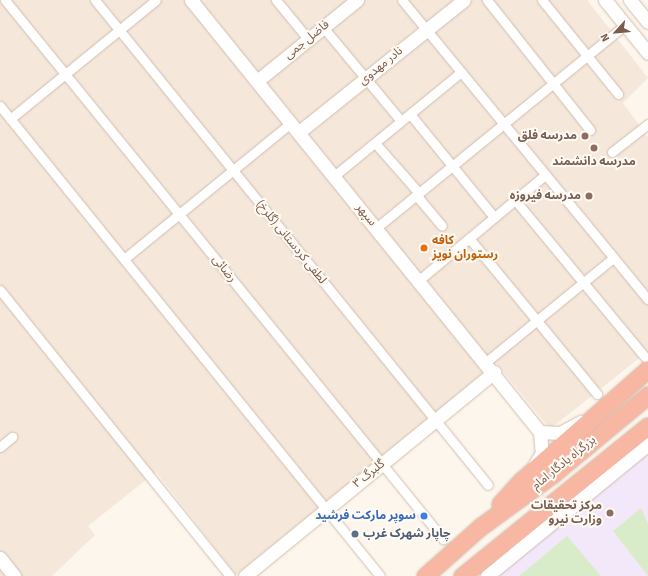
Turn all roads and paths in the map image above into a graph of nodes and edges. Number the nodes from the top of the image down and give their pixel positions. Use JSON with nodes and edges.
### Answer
{"nodes":[{"id":1,"x":5,"y":0,"type":"edge"},
{"id":2,"x":96,"y":0,"type":"edge"},
{"id":3,"x":156,"y":0,"type":"edge"},
{"id":4,"x":191,"y":0,"type":"edge"},
{"id":5,"x":276,"y":0,"type":"edge"},
{"id":6,"x":356,"y":0,"type":"edge"},
{"id":7,"x":402,"y":0,"type":"edge"},
{"id":8,"x":464,"y":0,"type":"edge"},
{"id":9,"x":487,"y":0,"type":"edge"},
{"id":10,"x":542,"y":0,"type":"edge"},
{"id":11,"x":605,"y":0,"type":"edge"},
{"id":12,"x":630,"y":0,"type":"edge"},
{"id":13,"x":648,"y":22,"type":"edge"},
{"id":14,"x":625,"y":25,"type":"junction"},
{"id":15,"x":324,"y":27,"type":"junction"},
{"id":16,"x":119,"y":30,"type":"junction"},
{"id":17,"x":426,"y":30,"type":"junction"},
{"id":18,"x":308,"y":39,"type":"junction"},
{"id":19,"x":648,"y":53,"type":"edge"},
{"id":20,"x":587,"y":56,"type":"junction"},
{"id":21,"x":461,"y":72,"type":"junction"},
{"id":22,"x":65,"y":74,"type":"junction"},
{"id":23,"x":365,"y":79,"type":"junction"},
{"id":24,"x":257,"y":81,"type":"junction"},
{"id":25,"x":554,"y":84,"type":"junction"},
{"id":26,"x":618,"y":94,"type":"dead end"},
{"id":27,"x":0,"y":106,"type":"edge"},
{"id":28,"x":410,"y":114,"type":"junction"},
{"id":29,"x":10,"y":119,"type":"junction"},
{"id":30,"x":401,"y":121,"type":"junction"},
{"id":31,"x":504,"y":124,"type":"junction"},
{"id":32,"x":648,"y":124,"type":"edge"},
{"id":33,"x":295,"y":128,"type":"junction"},
{"id":34,"x":590,"y":130,"type":"dead end"},
{"id":35,"x":375,"y":143,"type":"junction"},
{"id":36,"x":612,"y":152,"type":"dead end"},
{"id":37,"x":452,"y":166,"type":"junction"},
{"id":38,"x":233,"y":170,"type":"junction"},
{"id":39,"x":546,"y":175,"type":"junction"},
{"id":40,"x":334,"y":176,"type":"junction"},
{"id":41,"x":417,"y":194,"type":"junction"},
{"id":42,"x":515,"y":200,"type":"junction"},
{"id":43,"x":179,"y":214,"type":"junction"},
{"id":44,"x":494,"y":217,"type":"junction"},
{"id":45,"x":442,"y":226,"type":"dead end"},
{"id":46,"x":376,"y":228,"type":"junction"},
{"id":47,"x":469,"y":238,"type":"junction"},
{"id":48,"x":614,"y":258,"type":"junction"},
{"id":49,"x":124,"y":259,"type":"junction"},
{"id":50,"x":419,"y":280,"type":"junction"},
{"id":51,"x":584,"y":282,"type":"junction"},
{"id":52,"x":0,"y":290,"type":"edge"},
{"id":53,"x":648,"y":299,"type":"edge"},
{"id":54,"x":537,"y":320,"type":"junction"},
{"id":55,"x":486,"y":362,"type":"junction"},
{"id":56,"x":646,"y":363,"type":"edge"},
{"id":57,"x":494,"y":372,"type":"junction"},
{"id":58,"x":648,"y":395,"type":"edge"},
{"id":59,"x":601,"y":400,"type":"junction"},
{"id":60,"x":435,"y":420,"type":"junction"},
{"id":61,"x":648,"y":426,"type":"edge"},
{"id":62,"x":540,"y":432,"type":"junction"},
{"id":63,"x":12,"y":437,"type":"dead end"},
{"id":64,"x":648,"y":444,"type":"edge"},
{"id":65,"x":0,"y":447,"type":"edge"},
{"id":66,"x":382,"y":464,"type":"junction"},
{"id":67,"x":520,"y":481,"type":"junction"},
{"id":68,"x":488,"y":485,"type":"dead end"},
{"id":69,"x":326,"y":509,"type":"junction"},
{"id":70,"x":480,"y":527,"type":"junction"},
{"id":71,"x":443,"y":539,"type":"dead end"},
{"id":72,"x":0,"y":558,"type":"edge"},
{"id":73,"x":14,"y":576,"type":"edge"},
{"id":74,"x":230,"y":576,"type":"edge"},
{"id":75,"x":245,"y":576,"type":"edge"},
{"id":76,"x":380,"y":576,"type":"edge"},
{"id":77,"x":425,"y":576,"type":"edge"},
{"id":78,"x":462,"y":576,"type":"edge"},
{"id":79,"x":487,"y":576,"type":"edge"}],
"edges":[{"from":1,"to":22,"type":"street","name":"رضائی"},
{"from":2,"to":16,"type":"street","name":"لطفی کردستانی (گلرخ)"},
{"from":3,"to":16,"type":"street"},
{"from":4,"to":24,"type":"street","name":"سپهر"},
{"from":5,"to":18,"type":"street"},
{"from":6,"to":15,"type":"street","name":"فاضل جمی"},
{"from":7,"to":17,"type":"street"},
{"from":8,"to":17,"type":"street","name":"نادر مهدوی"},
{"from":9,"to":25,"type":"street"},
{"from":10,"to":20,"type":"street"},
{"from":11,"to":14,"type":"street"},
{"from":12,"to":13,"type":"street"},
{"from":14,"to":19,"type":"street"},
{"from":14,"to":20,"type":"street"},
{"from":15,"to":18,"type":"street","name":"فاضل جمی"},
{"from":15,"to":23,"type":"street"},
{"from":16,"to":22,"type":"street"},
{"from":16,"to":38,"type":"street","name":"لطفی کردستانی (گلرخ)"},
{"from":17,"to":21,"type":"street"},
{"from":17,"to":23,"type":"street","name":"نادر مهدوی"},
{"from":18,"to":24,"type":"street","name":"فاضل جمی"},
{"from":20,"to":25,"type":"street"},
{"from":20,"to":26,"type":"street"},
{"from":21,"to":28,"type":"street"},
{"from":21,"to":31,"type":"street"},
{"from":22,"to":29,"type":"street"},
{"from":22,"to":43,"type":"street","name":"رضائی"},
{"from":23,"to":30,"type":"street"},
{"from":23,"to":33,"type":"street","name":"نادر مهدوی"},
{"from":24,"to":33,"type":"street","name":"سپهر"},
{"from":25,"to":31,"type":"street"},
{"from":25,"to":34,"type":"street"},
{"from":27,"to":29,"type":"street"},
{"from":28,"to":30,"type":"street"},
{"from":28,"to":37,"type":"street"},
{"from":29,"to":49,"type":"street"},
{"from":30,"to":35,"type":"street"},
{"from":31,"to":37,"type":"street"},
{"from":31,"to":39,"type":"street"},
{"from":32,"to":36,"type":"street"},
{"from":33,"to":38,"type":"street"},
{"from":33,"to":40,"type":"street","name":"سپهر"},
{"from":35,"to":40,"type":"street"},
{"from":35,"to":41,"type":"street"},
{"from":37,"to":41,"type":"street"},
{"from":37,"to":44,"type":"street"},
{"from":38,"to":43,"type":"street"},
{"from":38,"to":60,"type":"street","name":"لطفی کردستانی (گلرخ)"},
{"from":39,"to":42,"type":"street"},
{"from":39,"to":48,"type":"street"},
{"from":40,"to":46,"type":"street","name":"سپهر"},
{"from":41,"to":45,"type":"street"},
{"from":41,"to":46,"type":"street"},
{"from":42,"to":44,"type":"street"},
{"from":42,"to":51,"type":"street"},
{"from":43,"to":49,"type":"street"},
{"from":43,"to":66,"type":"street","name":"رضائی"},
{"from":44,"to":47,"type":"street"},
{"from":46,"to":50,"type":"street","name":"سپهر"},
{"from":47,"to":50,"type":"street"},
{"from":47,"to":54,"type":"street"},
{"from":48,"to":51,"type":"street"},
{"from":48,"to":53,"type":"street"},
{"from":49,"to":69,"type":"street"},
{"from":50,"to":55,"type":"street","name":"سپهر"},
{"from":51,"to":54,"type":"street"},
{"from":51,"to":56,"type":"street"},
{"from":52,"to":74,"type":"street"},
{"from":54,"to":55,"type":"street"},
{"from":54,"to":59,"type":"street"},
{"from":55,"to":57,"type":"street","name":"سپهر"},
{"from":56,"to":59,"type":"highway"},
{"from":57,"to":60,"type":"street","name":"گلبرگ ۳"},
{"from":57,"to":62,"type":"street","name":"سپهر"},
{"from":58,"to":70,"type":"highway","name":"بزرگراه یادگار امام"},
{"from":59,"to":62,"type":"street"},
{"from":59,"to":67,"type":"highway"},
{"from":60,"to":66,"type":"street","name":"گلبرگ ۳"},
{"from":60,"to":68,"type":"street","name":"لطفی کردستانی (گلرخ)"},
{"from":61,"to":78,"type":"highway","name":"بزرگراه یادگار امام"},
{"from":62,"to":67,"type":"street"},
{"from":63,"to":65,"type":"street"},
{"from":64,"to":79,"type":"street"},
{"from":66,"to":69,"type":"street","name":"گلبرگ ۳"},
{"from":66,"to":71,"type":"street","name":"رضائی"},
{"from":67,"to":70,"type":"highway"},
{"from":69,"to":75,"type":"street","name":"گلبرگ ۳"},
{"from":69,"to":76,"type":"street"},
{"from":70,"to":77,"type":"highway","name":"بزرگراه یادگار امام"},
{"from":72,"to":73,"type":"street"}]}
